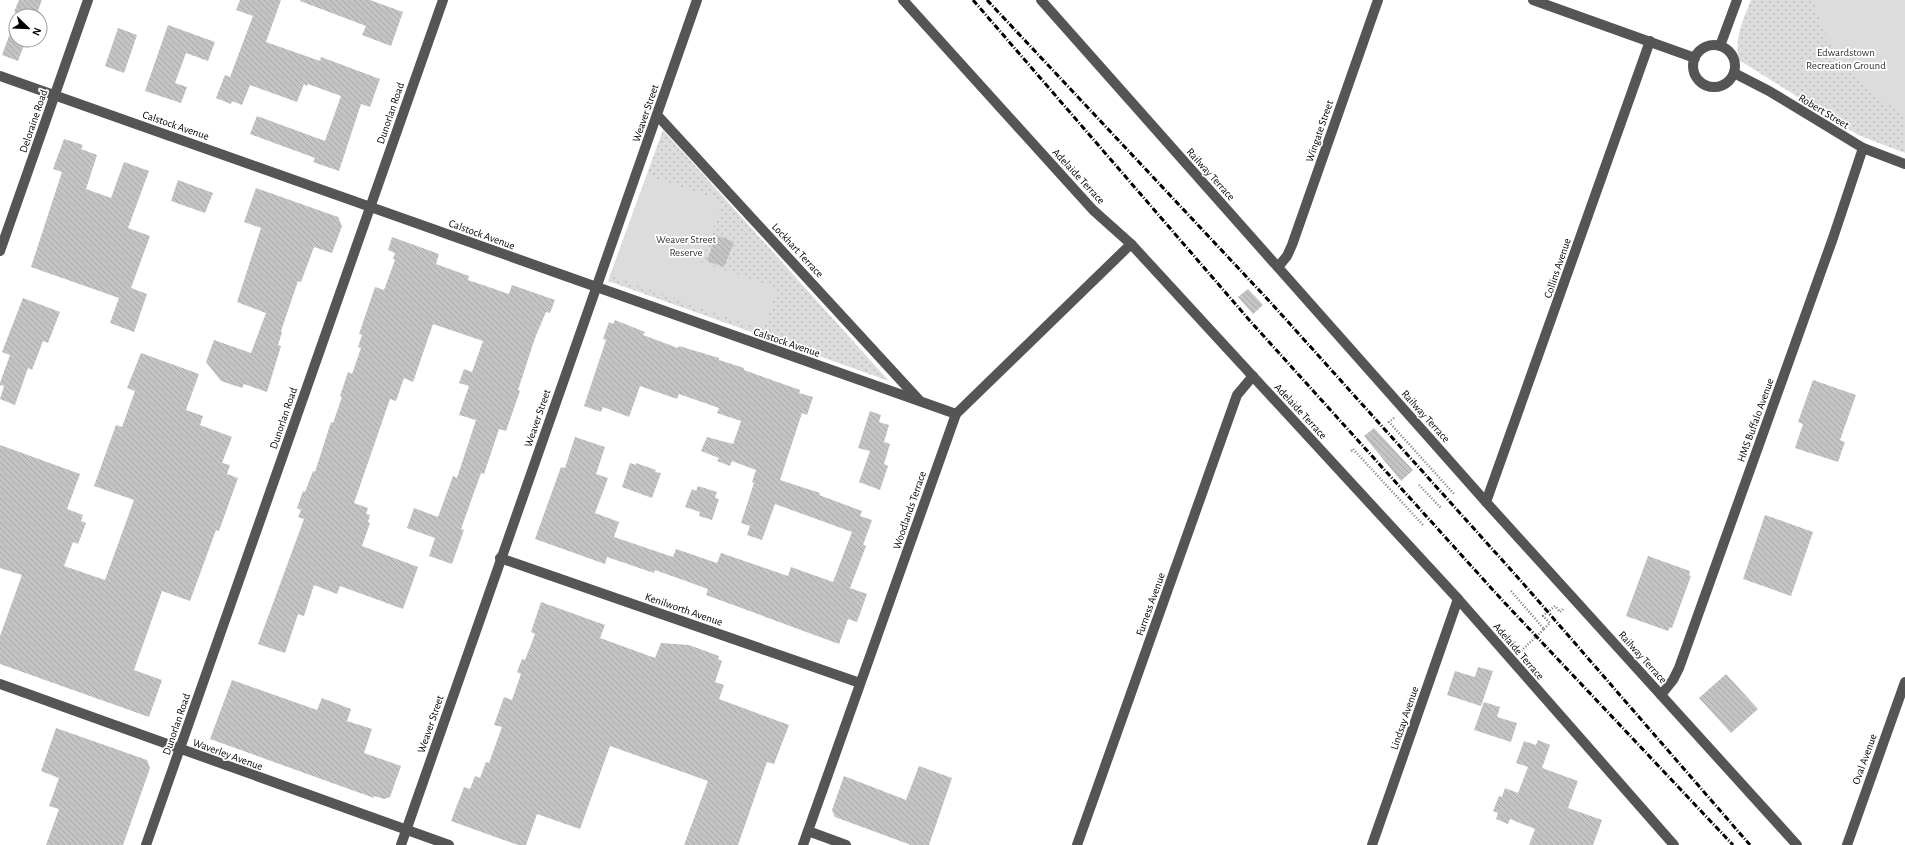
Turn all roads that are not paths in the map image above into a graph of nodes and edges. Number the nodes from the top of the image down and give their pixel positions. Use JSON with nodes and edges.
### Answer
{"nodes":[{"id":1,"x":88,"y":0,"type":"edge"},
{"id":2,"x":443,"y":0,"type":"edge"},
{"id":3,"x":697,"y":0,"type":"edge"},
{"id":4,"x":903,"y":0,"type":"edge"},
{"id":5,"x":1041,"y":0,"type":"edge"},
{"id":6,"x":1378,"y":0,"type":"edge"},
{"id":7,"x":1533,"y":0,"type":"edge"},
{"id":8,"x":1737,"y":0,"type":"edge"},
{"id":9,"x":1650,"y":41,"type":"junction"},
{"id":10,"x":1720,"y":46,"type":"junction"},
{"id":11,"x":1695,"y":58,"type":"junction"},
{"id":12,"x":1734,"y":73,"type":"junction"},
{"id":13,"x":0,"y":76,"type":"edge"},
{"id":14,"x":54,"y":95,"type":"junction"},
{"id":15,"x":657,"y":115,"type":"junction"},
{"id":16,"x":1863,"y":148,"type":"junction"},
{"id":17,"x":1905,"y":164,"type":"edge"},
{"id":18,"x":370,"y":206,"type":"junction"},
{"id":19,"x":1131,"y":244,"type":"junction"},
{"id":20,"x":0,"y":251,"type":"edge"},
{"id":21,"x":1278,"y":266,"type":"junction"},
{"id":22,"x":596,"y":287,"type":"junction"},
{"id":23,"x":1253,"y":376,"type":"junction"},
{"id":24,"x":921,"y":402,"type":"junction"},
{"id":25,"x":956,"y":414,"type":"junction"},
{"id":26,"x":1486,"y":502,"type":"junction"},
{"id":27,"x":500,"y":558,"type":"junction"},
{"id":28,"x":1458,"y":599,"type":"junction"},
{"id":29,"x":1905,"y":682,"type":"edge"},
{"id":30,"x":860,"y":683,"type":"junction"},
{"id":31,"x":0,"y":684,"type":"edge"},
{"id":32,"x":1661,"y":695,"type":"junction"},
{"id":33,"x":180,"y":749,"type":"junction"},
{"id":34,"x":406,"y":830,"type":"junction"},
{"id":35,"x":808,"y":831,"type":"junction"},
{"id":36,"x":146,"y":845,"type":"edge"},
{"id":37,"x":401,"y":845,"type":"edge"},
{"id":38,"x":449,"y":845,"type":"edge"},
{"id":39,"x":803,"y":845,"type":"edge"},
{"id":40,"x":846,"y":845,"type":"edge"},
{"id":41,"x":1077,"y":845,"type":"edge"},
{"id":42,"x":1372,"y":845,"type":"edge"},
{"id":43,"x":1674,"y":845,"type":"edge"},
{"id":44,"x":1797,"y":845,"type":"edge"},
{"id":45,"x":1846,"y":845,"type":"edge"}],
"edges":[{"from":1,"to":14,"type":"street","name":"Deloraine Road"},
{"from":2,"to":18,"type":"street","name":"Dunorlan Road"},
{"from":3,"to":15,"type":"street","name":"Weaver Street"},
{"from":4,"to":19,"type":"street","name":"Adelaide Terrace"},
{"from":5,"to":21,"type":"street","name":"Railway Terrace"},
{"from":6,"to":21,"type":"street","name":"Wingate Street"},
{"from":7,"to":9,"type":"street"},
{"from":8,"to":10,"type":"street"},
{"from":9,"to":11,"type":"street"},
{"from":9,"to":26,"type":"street","name":"Collins Avenue"},
{"from":10,"to":11,"type":"street"},
{"from":10,"to":12,"type":"street"},
{"from":11,"to":12,"type":"street"},
{"from":12,"to":16,"type":"street","name":"Robert Street"},
{"from":13,"to":14,"type":"street","name":"Calstock Avenue"},
{"from":14,"to":18,"type":"street","name":"Calstock Avenue"},
{"from":14,"to":20,"type":"street","name":"Deloraine Road"},
{"from":15,"to":22,"type":"street","name":"Weaver Street"},
{"from":15,"to":24,"type":"street","name":"Lockhart Terrace"},
{"from":16,"to":17,"type":"street","name":"Robert Street"},
{"from":16,"to":32,"type":"street","name":"HMS Buffalo Avenue"},
{"from":18,"to":22,"type":"street","name":"Calstock Avenue"},
{"from":18,"to":33,"type":"street","name":"Dunorlan Road"},
{"from":19,"to":23,"type":"street","name":"Adelaide Terrace"},
{"from":19,"to":25,"type":"street","name":"Woodlands Terrace"},
{"from":21,"to":26,"type":"street","name":"Railway Terrace"},
{"from":22,"to":24,"type":"street","name":"Calstock Avenue"},
{"from":22,"to":27,"type":"street","name":"Weaver Street"},
{"from":23,"to":28,"type":"street","name":"Adelaide Terrace"},
{"from":23,"to":41,"type":"street","name":"Furness Avenue"},
{"from":24,"to":25,"type":"street","name":"Calstock Avenue"},
{"from":25,"to":30,"type":"street","name":"Woodlands Terrace"},
{"from":26,"to":32,"type":"street","name":"Railway Terrace"},
{"from":27,"to":30,"type":"street","name":"Kenilworth Avenue"},
{"from":27,"to":34,"type":"street","name":"Weaver Street"},
{"from":28,"to":42,"type":"street","name":"Lindsay Avenue"},
{"from":28,"to":43,"type":"street","name":"Adelaide Terrace"},
{"from":29,"to":45,"type":"street","name":"Oval Avenue"},
{"from":30,"to":35,"type":"street","name":"Woodlands Terrace"},
{"from":31,"to":33,"type":"street","name":"Waverley Avenue"},
{"from":32,"to":44,"type":"street","name":"Railway Terrace"},
{"from":33,"to":34,"type":"street","name":"Waverley Avenue"},
{"from":33,"to":36,"type":"street","name":"Dunorlan Road"},
{"from":34,"to":37,"type":"street","name":"Weaver Street"},
{"from":34,"to":38,"type":"street","name":"Waverley Avenue"},
{"from":35,"to":39,"type":"street","name":"Woodlands Terrace"},
{"from":35,"to":40,"type":"street"}]}
